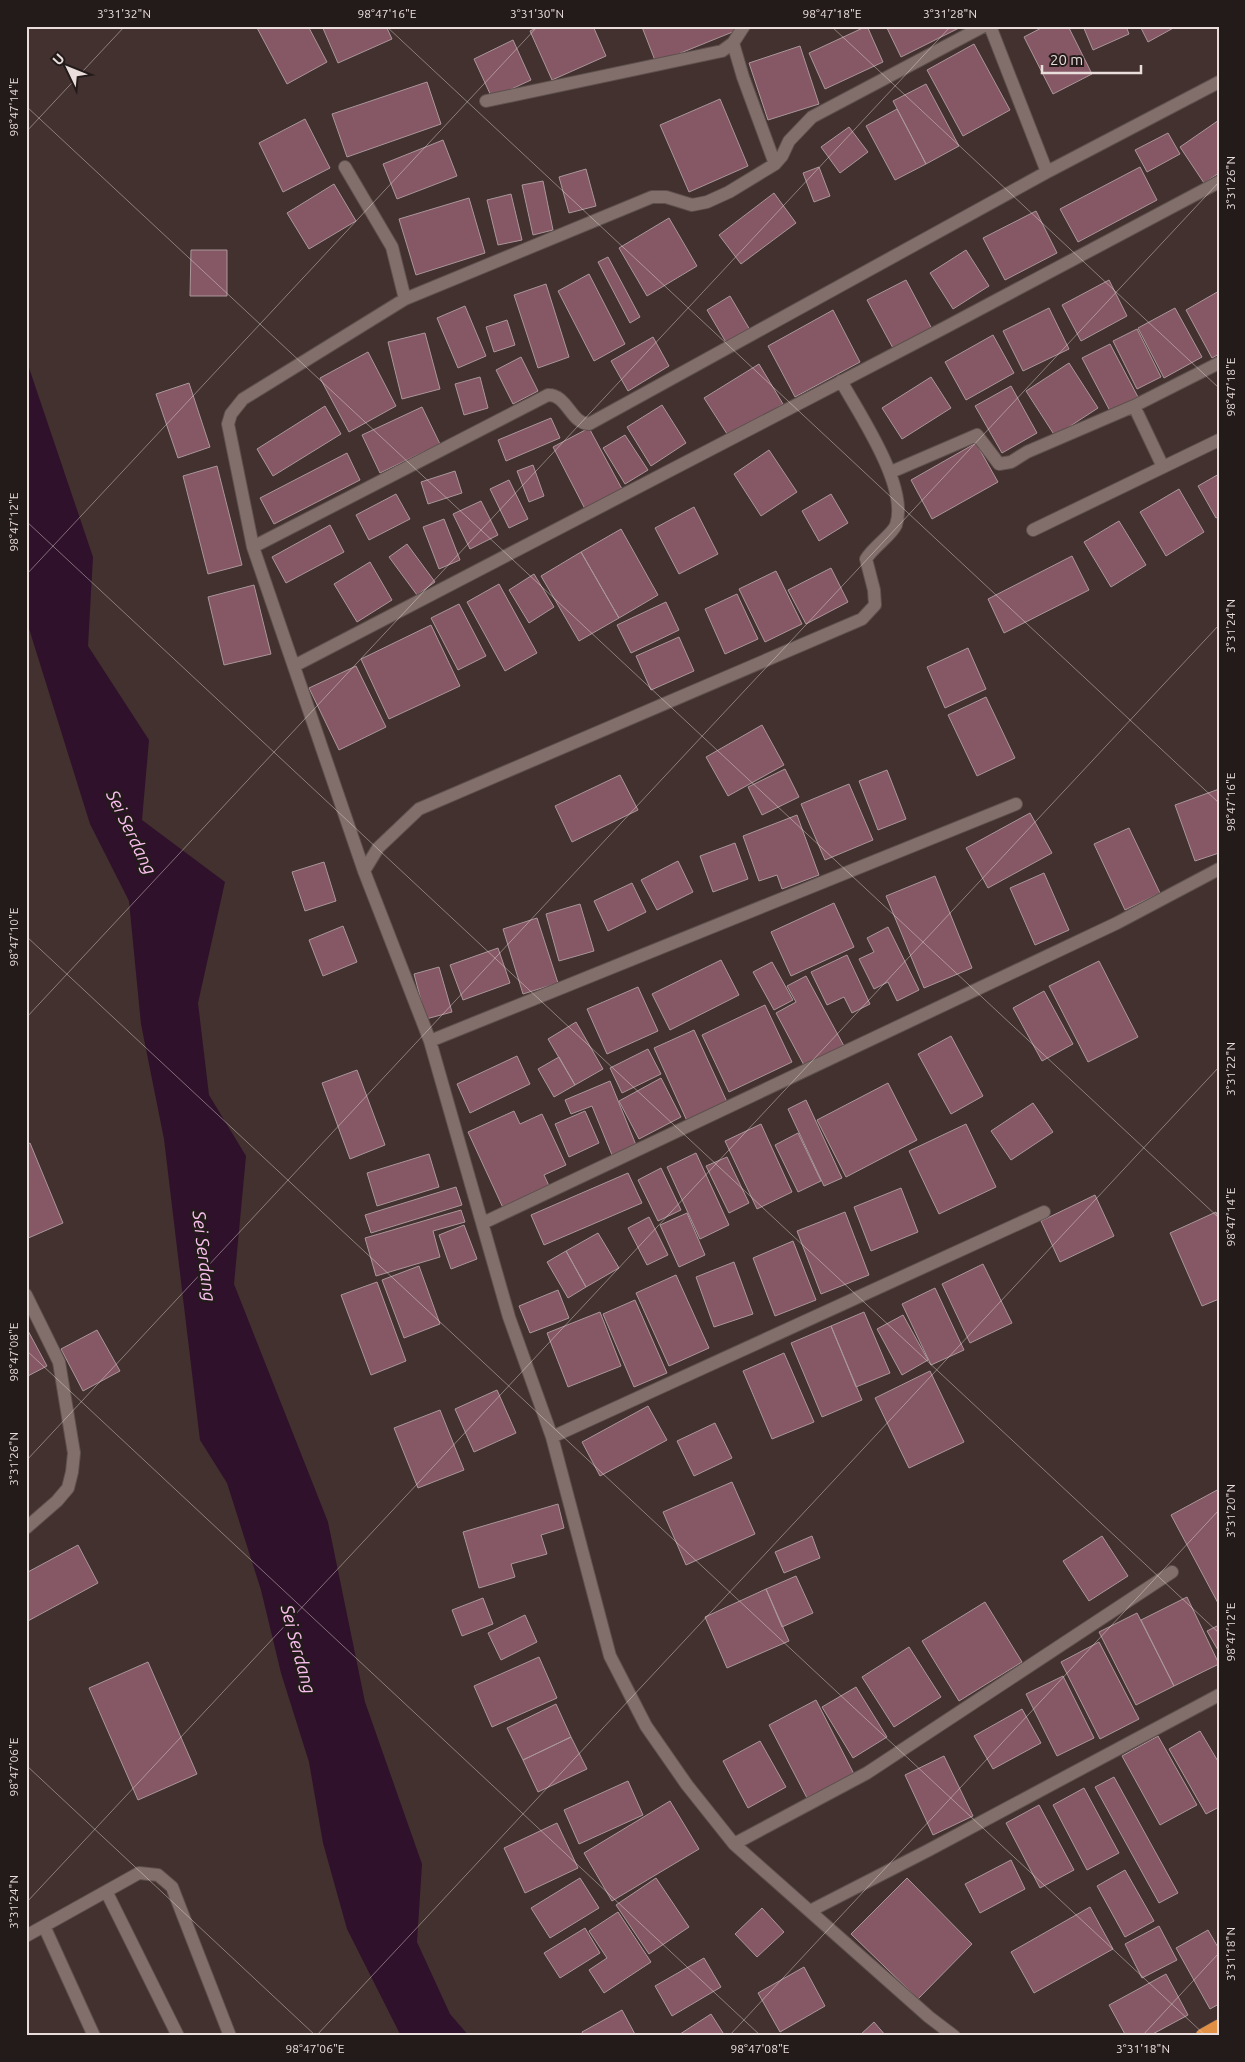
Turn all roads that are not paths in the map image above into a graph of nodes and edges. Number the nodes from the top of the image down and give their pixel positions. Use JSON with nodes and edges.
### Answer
{"nodes":[{"id":1,"x":744,"y":26,"type":"edge"},
{"id":2,"x":984,"y":26,"type":"edge"},
{"id":3,"x":990,"y":26,"type":"edge"},
{"id":4,"x":733,"y":43,"type":"junction"},
{"id":5,"x":1219,"y":82,"type":"edge"},
{"id":6,"x":486,"y":101,"type":"dead end"},
{"id":7,"x":775,"y":164,"type":"junction"},
{"id":8,"x":345,"y":168,"type":"dead end"},
{"id":9,"x":1047,"y":172,"type":"junction"},
{"id":10,"x":1219,"y":182,"type":"edge"},
{"id":11,"x":406,"y":299,"type":"junction"},
{"id":12,"x":1219,"y":363,"type":"edge"},
{"id":13,"x":842,"y":381,"type":"junction"},
{"id":14,"x":1134,"y":406,"type":"junction"},
{"id":15,"x":1219,"y":440,"type":"edge"},
{"id":16,"x":1163,"y":466,"type":"junction"},
{"id":17,"x":891,"y":472,"type":"junction"},
{"id":18,"x":1033,"y":530,"type":"dead end"},
{"id":19,"x":253,"y":547,"type":"junction"},
{"id":20,"x":294,"y":666,"type":"junction"},
{"id":21,"x":1016,"y":804,"type":"dead end"},
{"id":22,"x":1219,"y":869,"type":"edge"},
{"id":23,"x":364,"y":871,"type":"junction"},
{"id":24,"x":430,"y":1041,"type":"junction"},
{"id":25,"x":1044,"y":1212,"type":"dead end"},
{"id":26,"x":483,"y":1223,"type":"junction"},
{"id":27,"x":26,"y":1294,"type":"edge"},
{"id":28,"x":552,"y":1438,"type":"junction"},
{"id":29,"x":26,"y":1528,"type":"edge"},
{"id":30,"x":1172,"y":1572,"type":"dead end"},
{"id":31,"x":1219,"y":1695,"type":"edge"},
{"id":32,"x":734,"y":1844,"type":"junction"},
{"id":33,"x":106,"y":1893,"type":"junction"},
{"id":34,"x":810,"y":1911,"type":"junction"},
{"id":35,"x":44,"y":1926,"type":"junction"},
{"id":36,"x":26,"y":1936,"type":"edge"},
{"id":37,"x":1219,"y":2027,"type":"edge"},
{"id":38,"x":94,"y":2036,"type":"edge"},
{"id":39,"x":178,"y":2036,"type":"edge"},
{"id":40,"x":230,"y":2036,"type":"edge"},
{"id":41,"x":954,"y":2036,"type":"edge"},
{"id":42,"x":1203,"y":2036,"type":"edge"}],
"edges":[{"from":1,"to":4,"type":"street"},
{"from":2,"to":7,"type":"street"},
{"from":3,"to":9,"type":"street"},
{"from":4,"to":6,"type":"street"},
{"from":4,"to":7,"type":"street"},
{"from":5,"to":9,"type":"street"},
{"from":7,"to":11,"type":"street"},
{"from":8,"to":11,"type":"street"},
{"from":9,"to":19,"type":"street"},
{"from":10,"to":13,"type":"street"},
{"from":11,"to":19,"type":"street"},
{"from":12,"to":14,"type":"street"},
{"from":13,"to":17,"type":"street"},
{"from":13,"to":20,"type":"street"},
{"from":14,"to":16,"type":"street"},
{"from":14,"to":17,"type":"street"},
{"from":15,"to":16,"type":"street"},
{"from":16,"to":18,"type":"street"},
{"from":17,"to":23,"type":"street"},
{"from":19,"to":20,"type":"street"},
{"from":20,"to":23,"type":"street"},
{"from":21,"to":24,"type":"street"},
{"from":22,"to":26,"type":"street"},
{"from":23,"to":24,"type":"street"},
{"from":24,"to":26,"type":"street"},
{"from":25,"to":28,"type":"street"},
{"from":26,"to":28,"type":"street"},
{"from":27,"to":29,"type":"street"},
{"from":28,"to":32,"type":"street"},
{"from":30,"to":32,"type":"street"},
{"from":31,"to":34,"type":"street"},
{"from":32,"to":34,"type":"street"},
{"from":33,"to":35,"type":"street"},
{"from":33,"to":39,"type":"street"},
{"from":33,"to":40,"type":"street"},
{"from":34,"to":41,"type":"street"},
{"from":35,"to":36,"type":"street"},
{"from":35,"to":38,"type":"street"},
{"from":37,"to":42,"type":"highway"}]}
